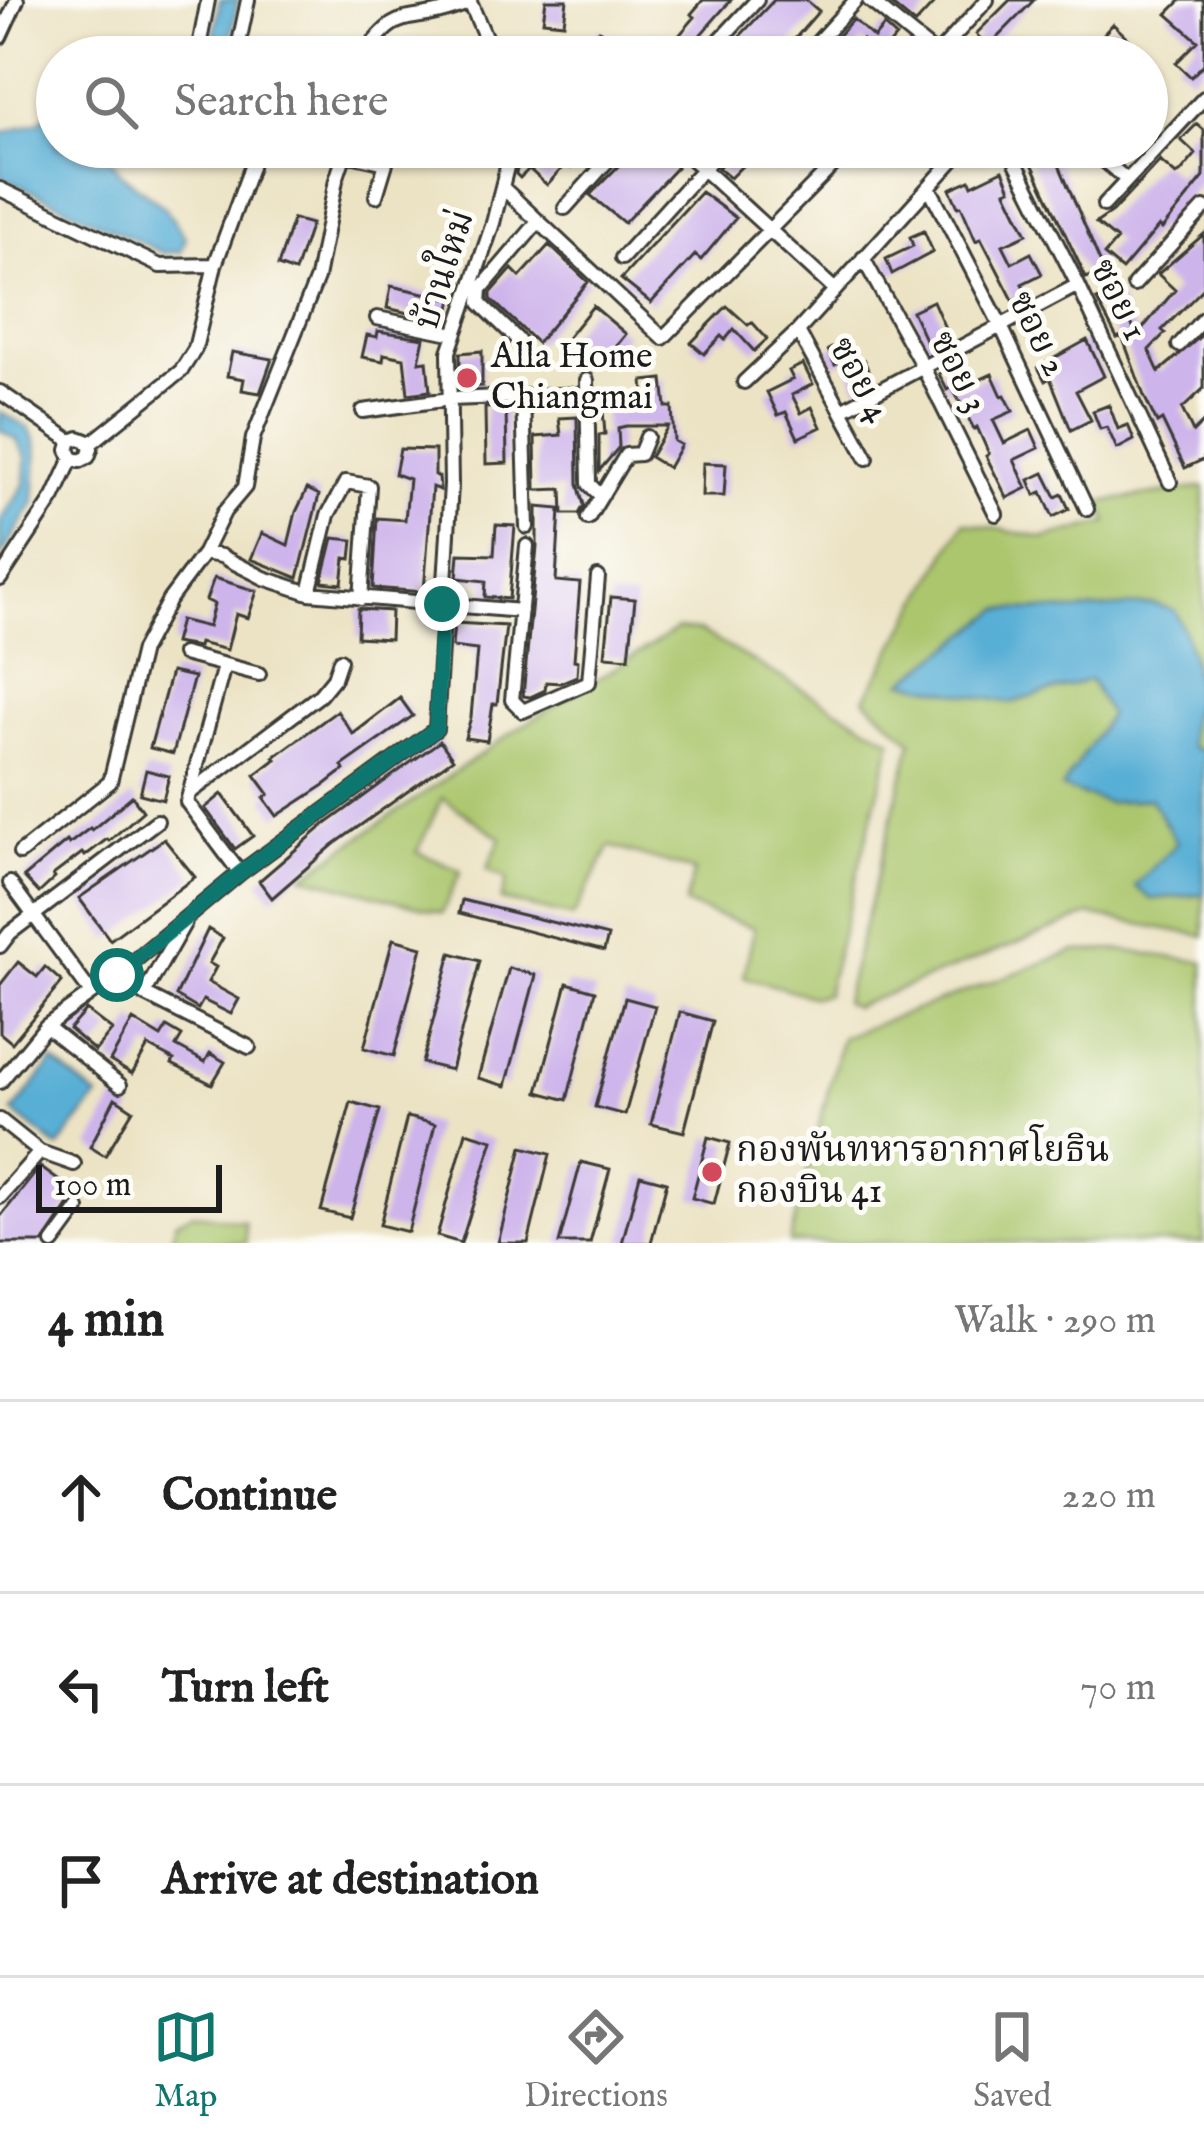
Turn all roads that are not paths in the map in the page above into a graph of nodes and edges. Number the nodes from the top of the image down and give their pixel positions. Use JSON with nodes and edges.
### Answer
{"nodes":[{"id":1,"x":16,"y":0,"type":"edge"},
{"id":2,"x":208,"y":0,"type":"edge"},
{"id":3,"x":248,"y":0,"type":"edge"},
{"id":4,"x":757,"y":0,"type":"edge"},
{"id":5,"x":856,"y":0,"type":"edge"},
{"id":6,"x":869,"y":0,"type":"edge"},
{"id":7,"x":987,"y":0,"type":"edge"},
{"id":8,"x":470,"y":1,"type":"edge"},
{"id":9,"x":399,"y":2,"type":"edge"},
{"id":10,"x":381,"y":14,"type":"dead end"},
{"id":11,"x":201,"y":36,"type":"edge"},
{"id":12,"x":240,"y":36,"type":"edge"},
{"id":13,"x":372,"y":36,"type":"edge"},
{"id":14,"x":485,"y":36,"type":"edge"},
{"id":15,"x":724,"y":36,"type":"edge"},
{"id":16,"x":823,"y":36,"type":"edge"},
{"id":17,"x":913,"y":36,"type":"edge"},
{"id":18,"x":955,"y":36,"type":"edge"},
{"id":19,"x":0,"y":37,"type":"edge"},
{"id":20,"x":1204,"y":98,"type":"edge"},
{"id":21,"x":1168,"y":136,"type":"edge"},
{"id":22,"x":251,"y":168,"type":"edge"},
{"id":23,"x":340,"y":168,"type":"edge"},
{"id":24,"x":384,"y":168,"type":"edge"},
{"id":25,"x":507,"y":168,"type":"edge"},
{"id":26,"x":601,"y":168,"type":"edge"},
{"id":27,"x":704,"y":168,"type":"joint"},
{"id":28,"x":831,"y":168,"type":"edge"},
{"id":29,"x":946,"y":168,"type":"edge"},
{"id":30,"x":1019,"y":168,"type":"edge"},
{"id":31,"x":1113,"y":168,"type":"edge"},
{"id":32,"x":1138,"y":168,"type":"edge"},
{"id":33,"x":1127,"y":180,"type":"junction"},
{"id":34,"x":929,"y":187,"type":"junction"},
{"id":35,"x":503,"y":188,"type":"junction"},
{"id":36,"x":0,"y":189,"type":"edge"},
{"id":37,"x":376,"y":196,"type":"dead end"},
{"id":38,"x":1104,"y":205,"type":"dead end"},
{"id":39,"x":565,"y":208,"type":"dead end"},
{"id":40,"x":1204,"y":208,"type":"edge"},
{"id":41,"x":538,"y":222,"type":"junction"},
{"id":42,"x":772,"y":231,"type":"junction"},
{"id":43,"x":622,"y":257,"type":"dead end"},
{"id":44,"x":863,"y":258,"type":"junction"},
{"id":45,"x":215,"y":266,"type":"junction"},
{"id":46,"x":1078,"y":285,"type":"junction"},
{"id":47,"x":1134,"y":285,"type":"dead end"},
{"id":48,"x":835,"y":290,"type":"junction"},
{"id":49,"x":377,"y":318,"type":"dead end"},
{"id":50,"x":1204,"y":318,"type":"edge"},
{"id":51,"x":1000,"y":326,"type":"junction"},
{"id":52,"x":799,"y":331,"type":"junction"},
{"id":53,"x":455,"y":334,"type":"junction"},
{"id":54,"x":518,"y":340,"type":"dead end"},
{"id":55,"x":1179,"y":346,"type":"dead end"},
{"id":56,"x":923,"y":367,"type":"junction"},
{"id":57,"x":744,"y":382,"type":"dead end"},
{"id":58,"x":0,"y":392,"type":"edge"},
{"id":59,"x":523,"y":398,"type":"junction"},
{"id":60,"x":450,"y":399,"type":"junction"},
{"id":61,"x":842,"y":410,"type":"junction"},
{"id":62,"x":363,"y":411,"type":"dead end"},
{"id":63,"x":647,"y":437,"type":"dead end"},
{"id":64,"x":71,"y":442,"type":"junction"},
{"id":65,"x":90,"y":444,"type":"junction"},
{"id":66,"x":71,"y":458,"type":"junction"},
{"id":67,"x":866,"y":458,"type":"dead end"},
{"id":68,"x":1170,"y":482,"type":"dead end"},
{"id":69,"x":600,"y":495,"type":"junction"},
{"id":70,"x":1087,"y":509,"type":"dead end"},
{"id":71,"x":996,"y":514,"type":"dead end"},
{"id":72,"x":588,"y":518,"type":"dead end"},
{"id":73,"x":526,"y":527,"type":"dead end"},
{"id":74,"x":527,"y":546,"type":"dead end"},
{"id":75,"x":204,"y":553,"type":"junction"},
{"id":76,"x":598,"y":577,"type":"dead end"},
{"id":77,"x":0,"y":579,"type":"edge"},
{"id":78,"x":309,"y":593,"type":"junction"},
{"id":79,"x":361,"y":599,"type":"junction"},
{"id":80,"x":442,"y":604,"type":"junction"},
{"id":81,"x":521,"y":611,"type":"junction"},
{"id":82,"x":183,"y":654,"type":"dead end"},
{"id":83,"x":340,"y":660,"type":"dead end"},
{"id":84,"x":224,"y":666,"type":"junction"},
{"id":85,"x":259,"y":674,"type":"dead end"},
{"id":86,"x":189,"y":794,"type":"junction"},
{"id":87,"x":157,"y":821,"type":"dead end"},
{"id":88,"x":20,"y":853,"type":"dead end"},
{"id":89,"x":240,"y":873,"type":"junction"},
{"id":90,"x":10,"y":883,"type":"dead end"},
{"id":91,"x":34,"y":914,"type":"junction"},
{"id":92,"x":190,"y":914,"type":"junction"},
{"id":93,"x":0,"y":946,"type":"edge"},
{"id":94,"x":117,"y":975,"type":"junction"},
{"id":95,"x":91,"y":993,"type":"junction"},
{"id":96,"x":144,"y":994,"type":"junction"},
{"id":97,"x":46,"y":1026,"type":"junction"},
{"id":98,"x":249,"y":1046,"type":"dead end"},
{"id":99,"x":0,"y":1082,"type":"edge"},
{"id":100,"x":120,"y":1085,"type":"dead end"},
{"id":101,"x":0,"y":1120,"type":"edge"},
{"id":102,"x":40,"y":1152,"type":"junction"},
{"id":103,"x":74,"y":1164,"type":"dead end"},
{"id":104,"x":0,"y":1197,"type":"edge"},
{"id":105,"x":78,"y":1209,"type":"dead end"},
{"id":106,"x":53,"y":1243,"type":"edge"}],
"edges":[{"from":1,"to":19,"type":"street"},
{"from":2,"to":11,"type":"street"},
{"from":3,"to":12,"type":"street"},
{"from":4,"to":15,"type":"street"},
{"from":5,"to":16,"type":"street"},
{"from":6,"to":17,"type":"street"},
{"from":7,"to":18,"type":"street"},
{"from":8,"to":9,"type":"street"},
{"from":8,"to":14,"type":"street"},
{"from":10,"to":13,"type":"street"},
{"from":20,"to":21,"type":"street"},
{"from":22,"to":45,"type":"street"},
{"from":23,"to":75,"type":"street"},
{"from":24,"to":37,"type":"street"},
{"from":25,"to":35,"type":"street","name":"บ้านใหม่"},
{"from":26,"to":39,"type":"street"},
{"from":27,"to":42,"type":"street"},
{"from":27,"to":43,"type":"street"},
{"from":28,"to":42,"type":"street"},
{"from":29,"to":34,"type":"street"},
{"from":30,"to":46,"type":"street","name":"ซอย 1"},
{"from":31,"to":33,"type":"street"},
{"from":32,"to":33,"type":"street"},
{"from":33,"to":38,"type":"street"},
{"from":34,"to":44,"type":"street"},
{"from":34,"to":51,"type":"street","name":"ซอย 2"},
{"from":35,"to":41,"type":"street"},
{"from":35,"to":53,"type":"street","name":"บ้านใหม่"},
{"from":36,"to":45,"type":"street"},
{"from":40,"to":47,"type":"street"},
{"from":41,"to":42,"type":"street"},
{"from":41,"to":54,"type":"street"},
{"from":42,"to":48,"type":"street"},
{"from":44,"to":48,"type":"street"},
{"from":44,"to":56,"type":"street","name":"ซอย 3"},
{"from":45,"to":65,"type":"street"},
{"from":46,"to":51,"type":"street"},
{"from":46,"to":68,"type":"street","name":"ซอย 1"},
{"from":48,"to":52,"type":"street"},
{"from":49,"to":53,"type":"street"},
{"from":50,"to":55,"type":"street"},
{"from":51,"to":56,"type":"street"},
{"from":51,"to":70,"type":"street","name":"ซอย 2"},
{"from":52,"to":57,"type":"street"},
{"from":52,"to":61,"type":"street","name":"ซอย 4"},
{"from":53,"to":60,"type":"street","name":"บ้านใหม่"},
{"from":56,"to":61,"type":"street"},
{"from":56,"to":71,"type":"street","name":"ซอย 3"},
{"from":58,"to":64,"type":"street"},
{"from":59,"to":60,"type":"street"},
{"from":59,"to":69,"type":"street"},
{"from":59,"to":73,"type":"street"},
{"from":60,"to":62,"type":"street"},
{"from":60,"to":80,"type":"street","name":"บ้านใหม่"},
{"from":61,"to":67,"type":"street","name":"ซอย 4"},
{"from":63,"to":69,"type":"street"},
{"from":64,"to":65,"type":"street"},
{"from":64,"to":66,"type":"street"},
{"from":65,"to":66,"type":"street"},
{"from":66,"to":77,"type":"street"},
{"from":69,"to":72,"type":"street"},
{"from":74,"to":81,"type":"street"},
{"from":75,"to":78,"type":"street"},
{"from":75,"to":88,"type":"street"},
{"from":76,"to":81,"type":"street"},
{"from":78,"to":79,"type":"street"},
{"from":78,"to":79,"type":"street"},
{"from":79,"to":80,"type":"street"},
{"from":80,"to":81,"type":"street"},
{"from":80,"to":89,"type":"street","name":"บ้านใหม่"},
{"from":82,"to":84,"type":"street"},
{"from":83,"to":86,"type":"street"},
{"from":84,"to":85,"type":"street"},
{"from":84,"to":86,"type":"street"},
{"from":86,"to":89,"type":"street"},
{"from":87,"to":91,"type":"street"},
{"from":89,"to":92,"type":"street"},
{"from":90,"to":91,"type":"street"},
{"from":91,"to":93,"type":"street"},
{"from":91,"to":95,"type":"street"},
{"from":92,"to":94,"type":"street"},
{"from":92,"to":96,"type":"street"},
{"from":94,"to":95,"type":"street"},
{"from":94,"to":96,"type":"street"},
{"from":95,"to":97,"type":"street"},
{"from":96,"to":98,"type":"street"},
{"from":97,"to":99,"type":"street"},
{"from":97,"to":100,"type":"street"},
{"from":101,"to":102,"type":"street"},
{"from":102,"to":103,"type":"street"},
{"from":102,"to":104,"type":"street"},
{"from":105,"to":106,"type":"street"}]}
